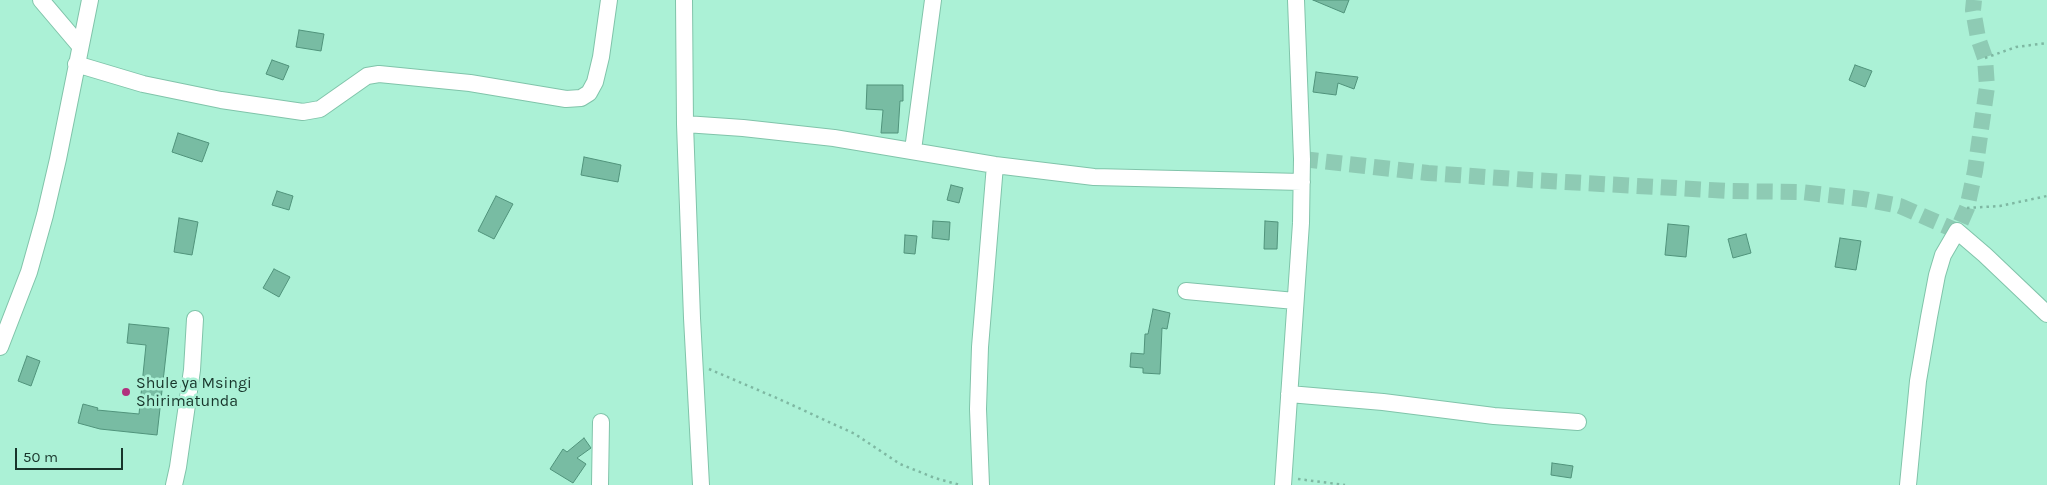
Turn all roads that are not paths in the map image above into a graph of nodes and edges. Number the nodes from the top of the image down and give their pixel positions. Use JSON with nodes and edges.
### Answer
{"nodes":[{"id":1,"x":41,"y":0,"type":"edge"},
{"id":2,"x":90,"y":0,"type":"edge"},
{"id":3,"x":609,"y":0,"type":"edge"},
{"id":4,"x":684,"y":0,"type":"edge"},
{"id":5,"x":933,"y":0,"type":"edge"},
{"id":6,"x":1296,"y":0,"type":"edge"},
{"id":7,"x":80,"y":46,"type":"junction"},
{"id":8,"x":76,"y":64,"type":"junction"},
{"id":9,"x":686,"y":124,"type":"junction"},
{"id":10,"x":913,"y":150,"type":"junction"},
{"id":11,"x":995,"y":165,"type":"junction"},
{"id":12,"x":1302,"y":182,"type":"junction"},
{"id":13,"x":1186,"y":291,"type":"dead end"},
{"id":14,"x":1295,"y":301,"type":"junction"},
{"id":15,"x":2047,"y":314,"type":"edge"},
{"id":16,"x":195,"y":319,"type":"dead end"},
{"id":17,"x":0,"y":347,"type":"edge"},
{"id":18,"x":1290,"y":394,"type":"junction"},
{"id":19,"x":601,"y":422,"type":"dead end"},
{"id":20,"x":1578,"y":422,"type":"dead end"},
{"id":21,"x":1284,"y":481,"type":"edge"},
{"id":22,"x":174,"y":485,"type":"edge"},
{"id":23,"x":600,"y":485,"type":"edge"},
{"id":24,"x":701,"y":485,"type":"edge"},
{"id":25,"x":981,"y":485,"type":"edge"},
{"id":26,"x":1908,"y":485,"type":"edge"}],
"edges":[{"from":1,"to":7,"type":"street"},
{"from":2,"to":7,"type":"street"},
{"from":3,"to":8,"type":"street"},
{"from":4,"to":9,"type":"street"},
{"from":5,"to":10,"type":"street"},
{"from":6,"to":12,"type":"street"},
{"from":7,"to":8,"type":"street"},
{"from":8,"to":17,"type":"street"},
{"from":9,"to":10,"type":"street"},
{"from":9,"to":24,"type":"street"},
{"from":10,"to":11,"type":"street"},
{"from":11,"to":12,"type":"street"},
{"from":11,"to":25,"type":"street"},
{"from":12,"to":14,"type":"street"},
{"from":13,"to":14,"type":"street"},
{"from":14,"to":18,"type":"street"},
{"from":15,"to":26,"type":"street"},
{"from":16,"to":22,"type":"street"},
{"from":18,"to":20,"type":"street"},
{"from":18,"to":21,"type":"street"},
{"from":19,"to":23,"type":"street"}]}
